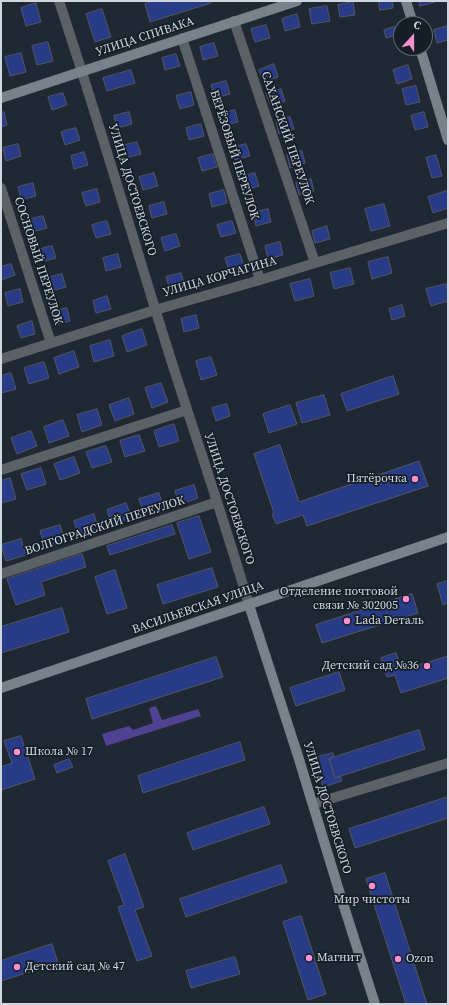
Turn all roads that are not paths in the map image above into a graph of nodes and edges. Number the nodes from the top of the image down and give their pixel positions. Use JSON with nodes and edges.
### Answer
{"nodes":[{"id":1,"x":59,"y":1,"type":"edge"},
{"id":2,"x":297,"y":1,"type":"edge"},
{"id":3,"x":406,"y":1,"type":"edge"},
{"id":4,"x":411,"y":16,"type":"edge"},
{"id":5,"x":234,"y":22,"type":"junction"},
{"id":6,"x":182,"y":38,"type":"junction"},
{"id":7,"x":422,"y":56,"type":"edge"},
{"id":8,"x":82,"y":71,"type":"junction"},
{"id":9,"x":1,"y":98,"type":"edge"},
{"id":10,"x":448,"y":140,"type":"edge"},
{"id":11,"x":1,"y":188,"type":"edge"},
{"id":12,"x":448,"y":223,"type":"edge"},
{"id":13,"x":315,"y":263,"type":"junction"},
{"id":14,"x":260,"y":280,"type":"junction"},
{"id":15,"x":155,"y":310,"type":"junction"},
{"id":16,"x":51,"y":343,"type":"junction"},
{"id":17,"x":1,"y":359,"type":"edge"},
{"id":18,"x":187,"y":410,"type":"junction"},
{"id":19,"x":1,"y":470,"type":"edge"},
{"id":20,"x":218,"y":502,"type":"junction"},
{"id":21,"x":448,"y":538,"type":"edge"},
{"id":22,"x":1,"y":574,"type":"edge"},
{"id":23,"x":249,"y":605,"type":"junction"},
{"id":24,"x":1,"y":688,"type":"edge"},
{"id":25,"x":448,"y":763,"type":"edge"},
{"id":26,"x":313,"y":804,"type":"junction"},
{"id":27,"x":375,"y":1004,"type":"edge"}],
"edges":[{"from":1,"to":8,"type":"street","name":"УЛИЦА ДОСТОЕВСКОГО"},
{"from":2,"to":5,"type":"street","name":"УЛИЦА СПИВАКА"},
{"from":3,"to":4,"type":"street"},
{"from":5,"to":6,"type":"street","name":"УЛИЦА СПИВАКА"},
{"from":5,"to":13,"type":"street","name":"САХАНСКИЙ ПЕРЕУЛОК"},
{"from":6,"to":8,"type":"street","name":"УЛИЦА СПИВАКА"},
{"from":6,"to":14,"type":"street","name":"БЕРЁЗОВЫЙ ПЕРЕУЛОК"},
{"from":7,"to":10,"type":"street"},
{"from":8,"to":9,"type":"street","name":"УЛИЦА СПИВАКА"},
{"from":8,"to":15,"type":"street","name":"УЛИЦА ДОСТОЕВСКОГО"},
{"from":11,"to":16,"type":"street","name":"СОСНОВЫЙ ПЕРЕУЛОК"},
{"from":12,"to":13,"type":"street","name":"УЛИЦА КОРЧАГИНА"},
{"from":13,"to":14,"type":"street","name":"УЛИЦА КОРЧАГИНА"},
{"from":14,"to":15,"type":"street","name":"УЛИЦА КОРЧАГИНА"},
{"from":15,"to":16,"type":"street","name":"УЛИЦА КОРЧАГИНА"},
{"from":15,"to":18,"type":"street","name":"УЛИЦА ДОСТОЕВСКОГО"},
{"from":16,"to":17,"type":"street","name":"УЛИЦА КОРЧАГИНА"},
{"from":18,"to":19,"type":"street"},
{"from":18,"to":20,"type":"street","name":"УЛИЦА ДОСТОЕВСКОГО"},
{"from":20,"to":22,"type":"street","name":"ВОЛГОГРАДСКИЙ ПЕРЕУЛОК"},
{"from":20,"to":23,"type":"street","name":"УЛИЦА ДОСТОЕВСКОГО"},
{"from":21,"to":23,"type":"street","name":"ВАСИЛЬЕВСКАЯ УЛИЦА"},
{"from":23,"to":24,"type":"street","name":"ВАСИЛЬЕВСКАЯ УЛИЦА"},
{"from":23,"to":26,"type":"street","name":"УЛИЦА ДОСТОЕВСКОГО"},
{"from":25,"to":26,"type":"street"},
{"from":26,"to":27,"type":"street","name":"УЛИЦА ДОСТОЕВСКОГО"}]}
